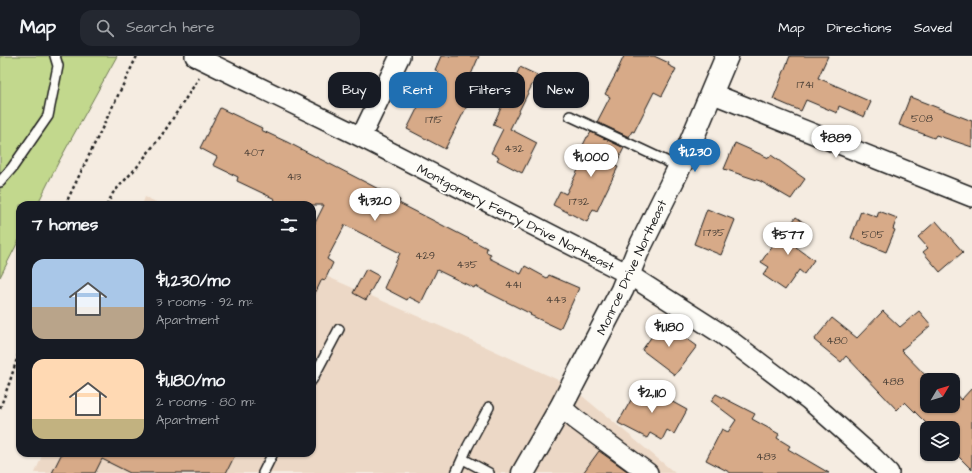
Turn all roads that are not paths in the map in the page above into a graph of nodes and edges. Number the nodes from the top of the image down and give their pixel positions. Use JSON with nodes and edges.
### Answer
{"nodes":[{"id":1,"x":55,"y":56,"type":"edge"},
{"id":2,"x":195,"y":56,"type":"edge"},
{"id":3,"x":400,"y":56,"type":"edge"},
{"id":4,"x":727,"y":56,"type":"edge"},
{"id":5,"x":711,"y":93,"type":"junction"},
{"id":6,"x":570,"y":116,"type":"dead end"},
{"id":7,"x":361,"y":136,"type":"junction"},
{"id":8,"x":679,"y":167,"type":"junction"},
{"id":9,"x":0,"y":182,"type":"edge"},
{"id":10,"x":972,"y":197,"type":"edge"},
{"id":11,"x":628,"y":274,"type":"junction"},
{"id":12,"x":339,"y":329,"type":"dead end"},
{"id":13,"x":316,"y":372,"type":"edge"},
{"id":14,"x":489,"y":407,"type":"dead end"},
{"id":15,"x":561,"y":407,"type":"junction"},
{"id":16,"x":271,"y":457,"type":"edge"},
{"id":17,"x":462,"y":459,"type":"junction"},
{"id":18,"x":263,"y":473,"type":"edge"},
{"id":19,"x":456,"y":473,"type":"edge"},
{"id":20,"x":489,"y":473,"type":"edge"},
{"id":21,"x":523,"y":473,"type":"edge"},
{"id":22,"x":648,"y":473,"type":"edge"},
{"id":23,"x":889,"y":473,"type":"edge"}],
"edges":[{"from":1,"to":9,"type":"lane"},
{"from":2,"to":7,"type":"street","name":"Montgomery Ferry Drive Northeast"},
{"from":3,"to":7,"type":"street"},
{"from":4,"to":5,"type":"main road","name":"Monroe Drive Northeast"},
{"from":5,"to":8,"type":"main road","name":"Monroe Drive Northeast"},
{"from":5,"to":10,"type":"street"},
{"from":6,"to":8,"type":"lane"},
{"from":7,"to":11,"type":"street","name":"Montgomery Ferry Drive Northeast"},
{"from":8,"to":11,"type":"main road","name":"Monroe Drive Northeast"},
{"from":11,"to":15,"type":"main road","name":"Monroe Drive Northeast"},
{"from":11,"to":23,"type":"street","name":"Montgomery Ferry Drive Northeast"},
{"from":12,"to":13,"type":"lane"},
{"from":14,"to":17,"type":"lane"},
{"from":15,"to":21,"type":"main road","name":"Monroe Drive Northeast"},
{"from":15,"to":22,"type":"street"},
{"from":16,"to":18,"type":"lane"},
{"from":17,"to":19,"type":"lane"},
{"from":17,"to":20,"type":"lane"}]}
